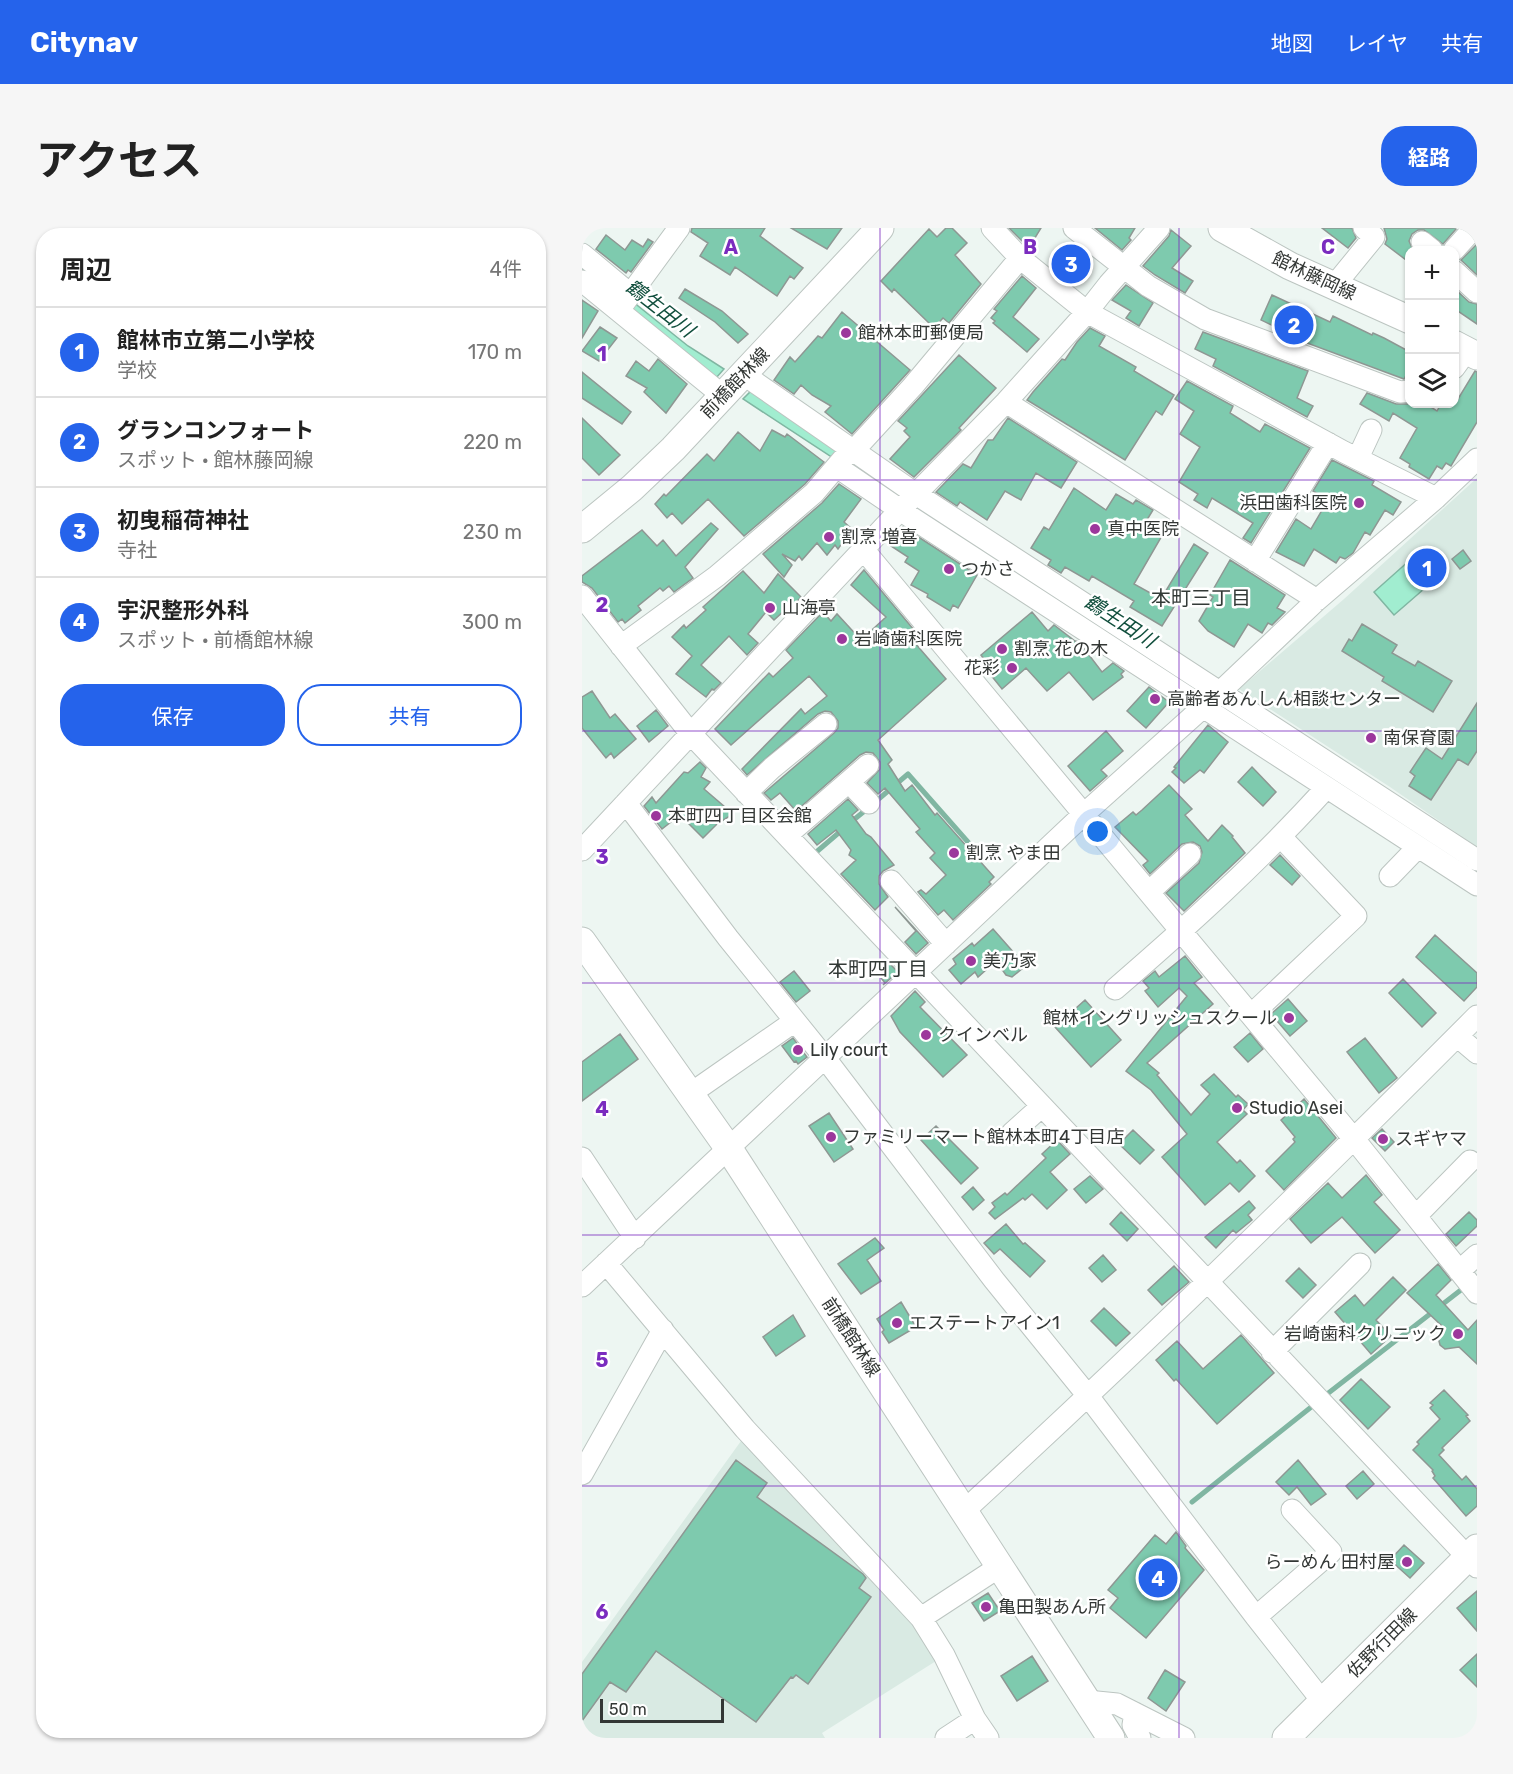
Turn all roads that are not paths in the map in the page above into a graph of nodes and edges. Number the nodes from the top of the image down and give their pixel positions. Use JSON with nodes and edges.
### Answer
{"nodes":[{"id":1,"x":680,"y":228,"type":"edge"},
{"id":2,"x":880,"y":228,"type":"edge"},
{"id":3,"x":992,"y":228,"type":"edge"},
{"id":4,"x":1074,"y":228,"type":"edge"},
{"id":5,"x":1159,"y":228,"type":"edge"},
{"id":6,"x":1222,"y":228,"type":"edge"},
{"id":7,"x":1364,"y":228,"type":"edge"},
{"id":8,"x":1475,"y":229,"type":"edge"},
{"id":9,"x":1458,"y":246,"type":"edge"},
{"id":10,"x":582,"y":254,"type":"edge"},
{"id":11,"x":1020,"y":258,"type":"junction"},
{"id":12,"x":1124,"y":267,"type":"junction"},
{"id":13,"x":1459,"y":275,"type":"edge"},
{"id":14,"x":582,"y":281,"type":"edge"},
{"id":15,"x":1334,"y":286,"type":"junction"},
{"id":16,"x":1477,"y":292,"type":"edge"},
{"id":17,"x":625,"y":302,"type":"junction"},
{"id":18,"x":1087,"y":312,"type":"junction"},
{"id":19,"x":1405,"y":318,"type":"edge"},
{"id":20,"x":743,"y":374,"type":"junction"},
{"id":21,"x":1405,"y":392,"type":"edge"},
{"id":22,"x":722,"y":395,"type":"junction"},
{"id":23,"x":1006,"y":402,"type":"junction"},
{"id":24,"x":1371,"y":430,"type":"dead end"},
{"id":25,"x":1328,"y":443,"type":"junction"},
{"id":26,"x":844,"y":459,"type":"junction"},
{"id":27,"x":1358,"y":459,"type":"junction"},
{"id":28,"x":1477,"y":459,"type":"edge"},
{"id":29,"x":1436,"y":498,"type":"junction"},
{"id":30,"x":908,"y":502,"type":"junction"},
{"id":31,"x":582,"y":530,"type":"edge"},
{"id":32,"x":863,"y":549,"type":"junction"},
{"id":33,"x":1255,"y":561,"type":"junction"},
{"id":34,"x":582,"y":596,"type":"edge"},
{"id":35,"x":1317,"y":600,"type":"junction"},
{"id":36,"x":621,"y":646,"type":"junction"},
{"id":37,"x":1211,"y":700,"type":"junction"},
{"id":38,"x":826,"y":724,"type":"dead end"},
{"id":39,"x":691,"y":734,"type":"junction"},
{"id":40,"x":868,"y":765,"type":"dead end"},
{"id":41,"x":849,"y":782,"type":"junction"},
{"id":42,"x":1326,"y":788,"type":"junction"},
{"id":43,"x":746,"y":793,"type":"junction"},
{"id":44,"x":626,"y":803,"type":"junction"},
{"id":45,"x":868,"y":803,"type":"dead end"},
{"id":46,"x":1084,"y":814,"type":"junction"},
{"id":47,"x":787,"y":835,"type":"junction"},
{"id":48,"x":1281,"y":837,"type":"junction"},
{"id":49,"x":1418,"y":847,"type":"junction"},
{"id":50,"x":582,"y":850,"type":"edge"},
{"id":51,"x":1190,"y":854,"type":"dead end"},
{"id":52,"x":1477,"y":860,"type":"edge"},
{"id":53,"x":1390,"y":876,"type":"dead end"},
{"id":54,"x":891,"y":881,"type":"dead end"},
{"id":55,"x":1477,"y":885,"type":"edge"},
{"id":56,"x":1149,"y":892,"type":"junction"},
{"id":57,"x":1182,"y":931,"type":"junction"},
{"id":58,"x":582,"y":941,"type":"edge"},
{"id":59,"x":946,"y":944,"type":"junction"},
{"id":60,"x":916,"y":972,"type":"junction"},
{"id":61,"x":1115,"y":989,"type":"dead end"},
{"id":62,"x":1251,"y":1015,"type":"junction"},
{"id":63,"x":1477,"y":1016,"type":"edge"},
{"id":64,"x":795,"y":1021,"type":"junction"},
{"id":65,"x":1457,"y":1036,"type":"junction"},
{"id":66,"x":1477,"y":1053,"type":"edge"},
{"id":67,"x":825,"y":1058,"type":"junction"},
{"id":68,"x":690,"y":1094,"type":"junction"},
{"id":69,"x":1042,"y":1106,"type":"junction"},
{"id":70,"x":1012,"y":1133,"type":"dead end"},
{"id":71,"x":1354,"y":1139,"type":"junction"},
{"id":72,"x":729,"y":1149,"type":"junction"},
{"id":73,"x":582,"y":1158,"type":"edge"},
{"id":74,"x":1470,"y":1161,"type":"dead end"},
{"id":75,"x":1416,"y":1216,"type":"junction"},
{"id":76,"x":635,"y":1238,"type":"junction"},
{"id":77,"x":1477,"y":1255,"type":"edge"},
{"id":78,"x":606,"y":1263,"type":"junction"},
{"id":79,"x":1360,"y":1264,"type":"dead end"},
{"id":80,"x":1459,"y":1271,"type":"junction"},
{"id":81,"x":1206,"y":1282,"type":"junction"},
{"id":82,"x":582,"y":1286,"type":"edge"},
{"id":83,"x":1477,"y":1293,"type":"edge"},
{"id":84,"x":663,"y":1330,"type":"junction"},
{"id":85,"x":1272,"y":1352,"type":"junction"},
{"id":86,"x":1088,"y":1396,"type":"junction"},
{"id":87,"x":582,"y":1474,"type":"edge"},
{"id":88,"x":1292,"y":1510,"type":"dead end"},
{"id":89,"x":964,"y":1511,"type":"junction"},
{"id":90,"x":1474,"y":1558,"type":"edge"},
{"id":91,"x":999,"y":1567,"type":"junction"},
{"id":92,"x":1256,"y":1617,"type":"junction"},
{"id":93,"x":921,"y":1618,"type":"junction"},
{"id":94,"x":1087,"y":1701,"type":"junction"},
{"id":95,"x":1323,"y":1702,"type":"junction"},
{"id":96,"x":1135,"y":1713,"type":"junction"},
{"id":97,"x":975,"y":1719,"type":"junction"},
{"id":98,"x":946,"y":1738,"type":"edge"},
{"id":99,"x":988,"y":1738,"type":"edge"},
{"id":100,"x":1111,"y":1738,"type":"edge"},
{"id":101,"x":1140,"y":1738,"type":"edge"},
{"id":102,"x":1184,"y":1738,"type":"edge"},
{"id":103,"x":1286,"y":1738,"type":"edge"}],
"edges":[{"from":1,"to":17,"type":"street"},
{"from":2,"to":20,"type":"main road","name":"前橋館林線"},
{"from":3,"to":11,"type":"street"},
{"from":4,"to":12,"type":"street"},
{"from":5,"to":12,"type":"street"},
{"from":6,"to":15,"type":"main road","name":"館林藤岡線"},
{"from":7,"to":15,"type":"street"},
{"from":8,"to":9,"type":"street"},
{"from":10,"to":17,"type":"street"},
{"from":11,"to":18,"type":"street"},
{"from":11,"to":26,"type":"street"},
{"from":12,"to":18,"type":"street"},
{"from":12,"to":21,"type":"street"},
{"from":13,"to":16,"type":"street"},
{"from":14,"to":17,"type":"street"},
{"from":15,"to":19,"type":"main road","name":"館林藤岡線"},
{"from":17,"to":22,"type":"street"},
{"from":18,"to":23,"type":"street"},
{"from":18,"to":25,"type":"street"},
{"from":20,"to":22,"type":"main road","name":"前橋館林線"},
{"from":20,"to":26,"type":"street"},
{"from":22,"to":31,"type":"main road","name":"前橋館林線"},
{"from":23,"to":30,"type":"street"},
{"from":23,"to":33,"type":"street"},
{"from":24,"to":27,"type":"street"},
{"from":25,"to":27,"type":"street"},
{"from":25,"to":33,"type":"street"},
{"from":26,"to":30,"type":"street"},
{"from":26,"to":36,"type":"street"},
{"from":27,"to":29,"type":"street"},
{"from":28,"to":29,"type":"street"},
{"from":29,"to":35,"type":"street"},
{"from":30,"to":32,"type":"street"},
{"from":30,"to":37,"type":"street"},
{"from":32,"to":39,"type":"street"},
{"from":32,"to":46,"type":"street"},
{"from":33,"to":35,"type":"street"},
{"from":34,"to":36,"type":"street"},
{"from":35,"to":37,"type":"street"},
{"from":36,"to":39,"type":"street"},
{"from":37,"to":42,"type":"street"},
{"from":37,"to":46,"type":"street"},
{"from":37,"to":52,"type":"street"},
{"from":38,"to":43,"type":"street"},
{"from":39,"to":43,"type":"street"},
{"from":39,"to":44,"type":"street"},
{"from":40,"to":41,"type":"street"},
{"from":41,"to":45,"type":"street"},
{"from":41,"to":47,"type":"street"},
{"from":42,"to":48,"type":"street"},
{"from":42,"to":49,"type":"street"},
{"from":43,"to":47,"type":"street"},
{"from":44,"to":50,"type":"street"},
{"from":44,"to":64,"type":"street"},
{"from":46,"to":56,"type":"street"},
{"from":46,"to":59,"type":"street"},
{"from":47,"to":60,"type":"street"},
{"from":48,"to":57,"type":"street"},
{"from":48,"to":62,"type":"street"},
{"from":49,"to":53,"type":"street"},
{"from":49,"to":55,"type":"street"},
{"from":51,"to":56,"type":"street"},
{"from":54,"to":59,"type":"street"},
{"from":56,"to":57,"type":"street"},
{"from":57,"to":61,"type":"street"},
{"from":57,"to":62,"type":"street"},
{"from":58,"to":68,"type":"main road","name":"前橋館林線"},
{"from":59,"to":60,"type":"street"},
{"from":60,"to":67,"type":"street"},
{"from":60,"to":69,"type":"street"},
{"from":62,"to":71,"type":"street"},
{"from":63,"to":65,"type":"street"},
{"from":64,"to":67,"type":"street"},
{"from":64,"to":68,"type":"street"},
{"from":65,"to":66,"type":"street"},
{"from":65,"to":71,"type":"street"},
{"from":67,"to":72,"type":"street"},
{"from":67,"to":86,"type":"street"},
{"from":68,"to":72,"type":"main road","name":"前橋館林線"},
{"from":69,"to":70,"type":"street"},
{"from":69,"to":81,"type":"street"},
{"from":71,"to":75,"type":"street"},
{"from":71,"to":81,"type":"street"},
{"from":72,"to":76,"type":"street"},
{"from":72,"to":89,"type":"main road","name":"前橋館林線"},
{"from":73,"to":76,"type":"street"},
{"from":74,"to":75,"type":"street"},
{"from":75,"to":80,"type":"street"},
{"from":76,"to":78,"type":"street"},
{"from":77,"to":80,"type":"street"},
{"from":78,"to":82,"type":"street"},
{"from":78,"to":84,"type":"street"},
{"from":79,"to":85,"type":"street"},
{"from":80,"to":83,"type":"street"},
{"from":81,"to":85,"type":"street"},
{"from":81,"to":86,"type":"street"},
{"from":84,"to":87,"type":"street"},
{"from":84,"to":93,"type":"street"},
{"from":85,"to":90,"type":"street"},
{"from":86,"to":89,"type":"street"},
{"from":86,"to":92,"type":"street"},
{"from":88,"to":92,"type":"street"},
{"from":89,"to":91,"type":"main road","name":"前橋館林線"},
{"from":90,"to":95,"type":"main road","name":"佐野行田線"},
{"from":91,"to":93,"type":"street"},
{"from":91,"to":94,"type":"main road","name":"前橋館林線"},
{"from":92,"to":95,"type":"street"},
{"from":93,"to":97,"type":"street"},
{"from":94,"to":96,"type":"street"},
{"from":94,"to":100,"type":"main road","name":"前橋館林線"},
{"from":95,"to":103,"type":"main road","name":"佐野行田線"},
{"from":96,"to":101,"type":"street"},
{"from":96,"to":102,"type":"street"},
{"from":97,"to":98,"type":"street"},
{"from":97,"to":99,"type":"street"}]}
